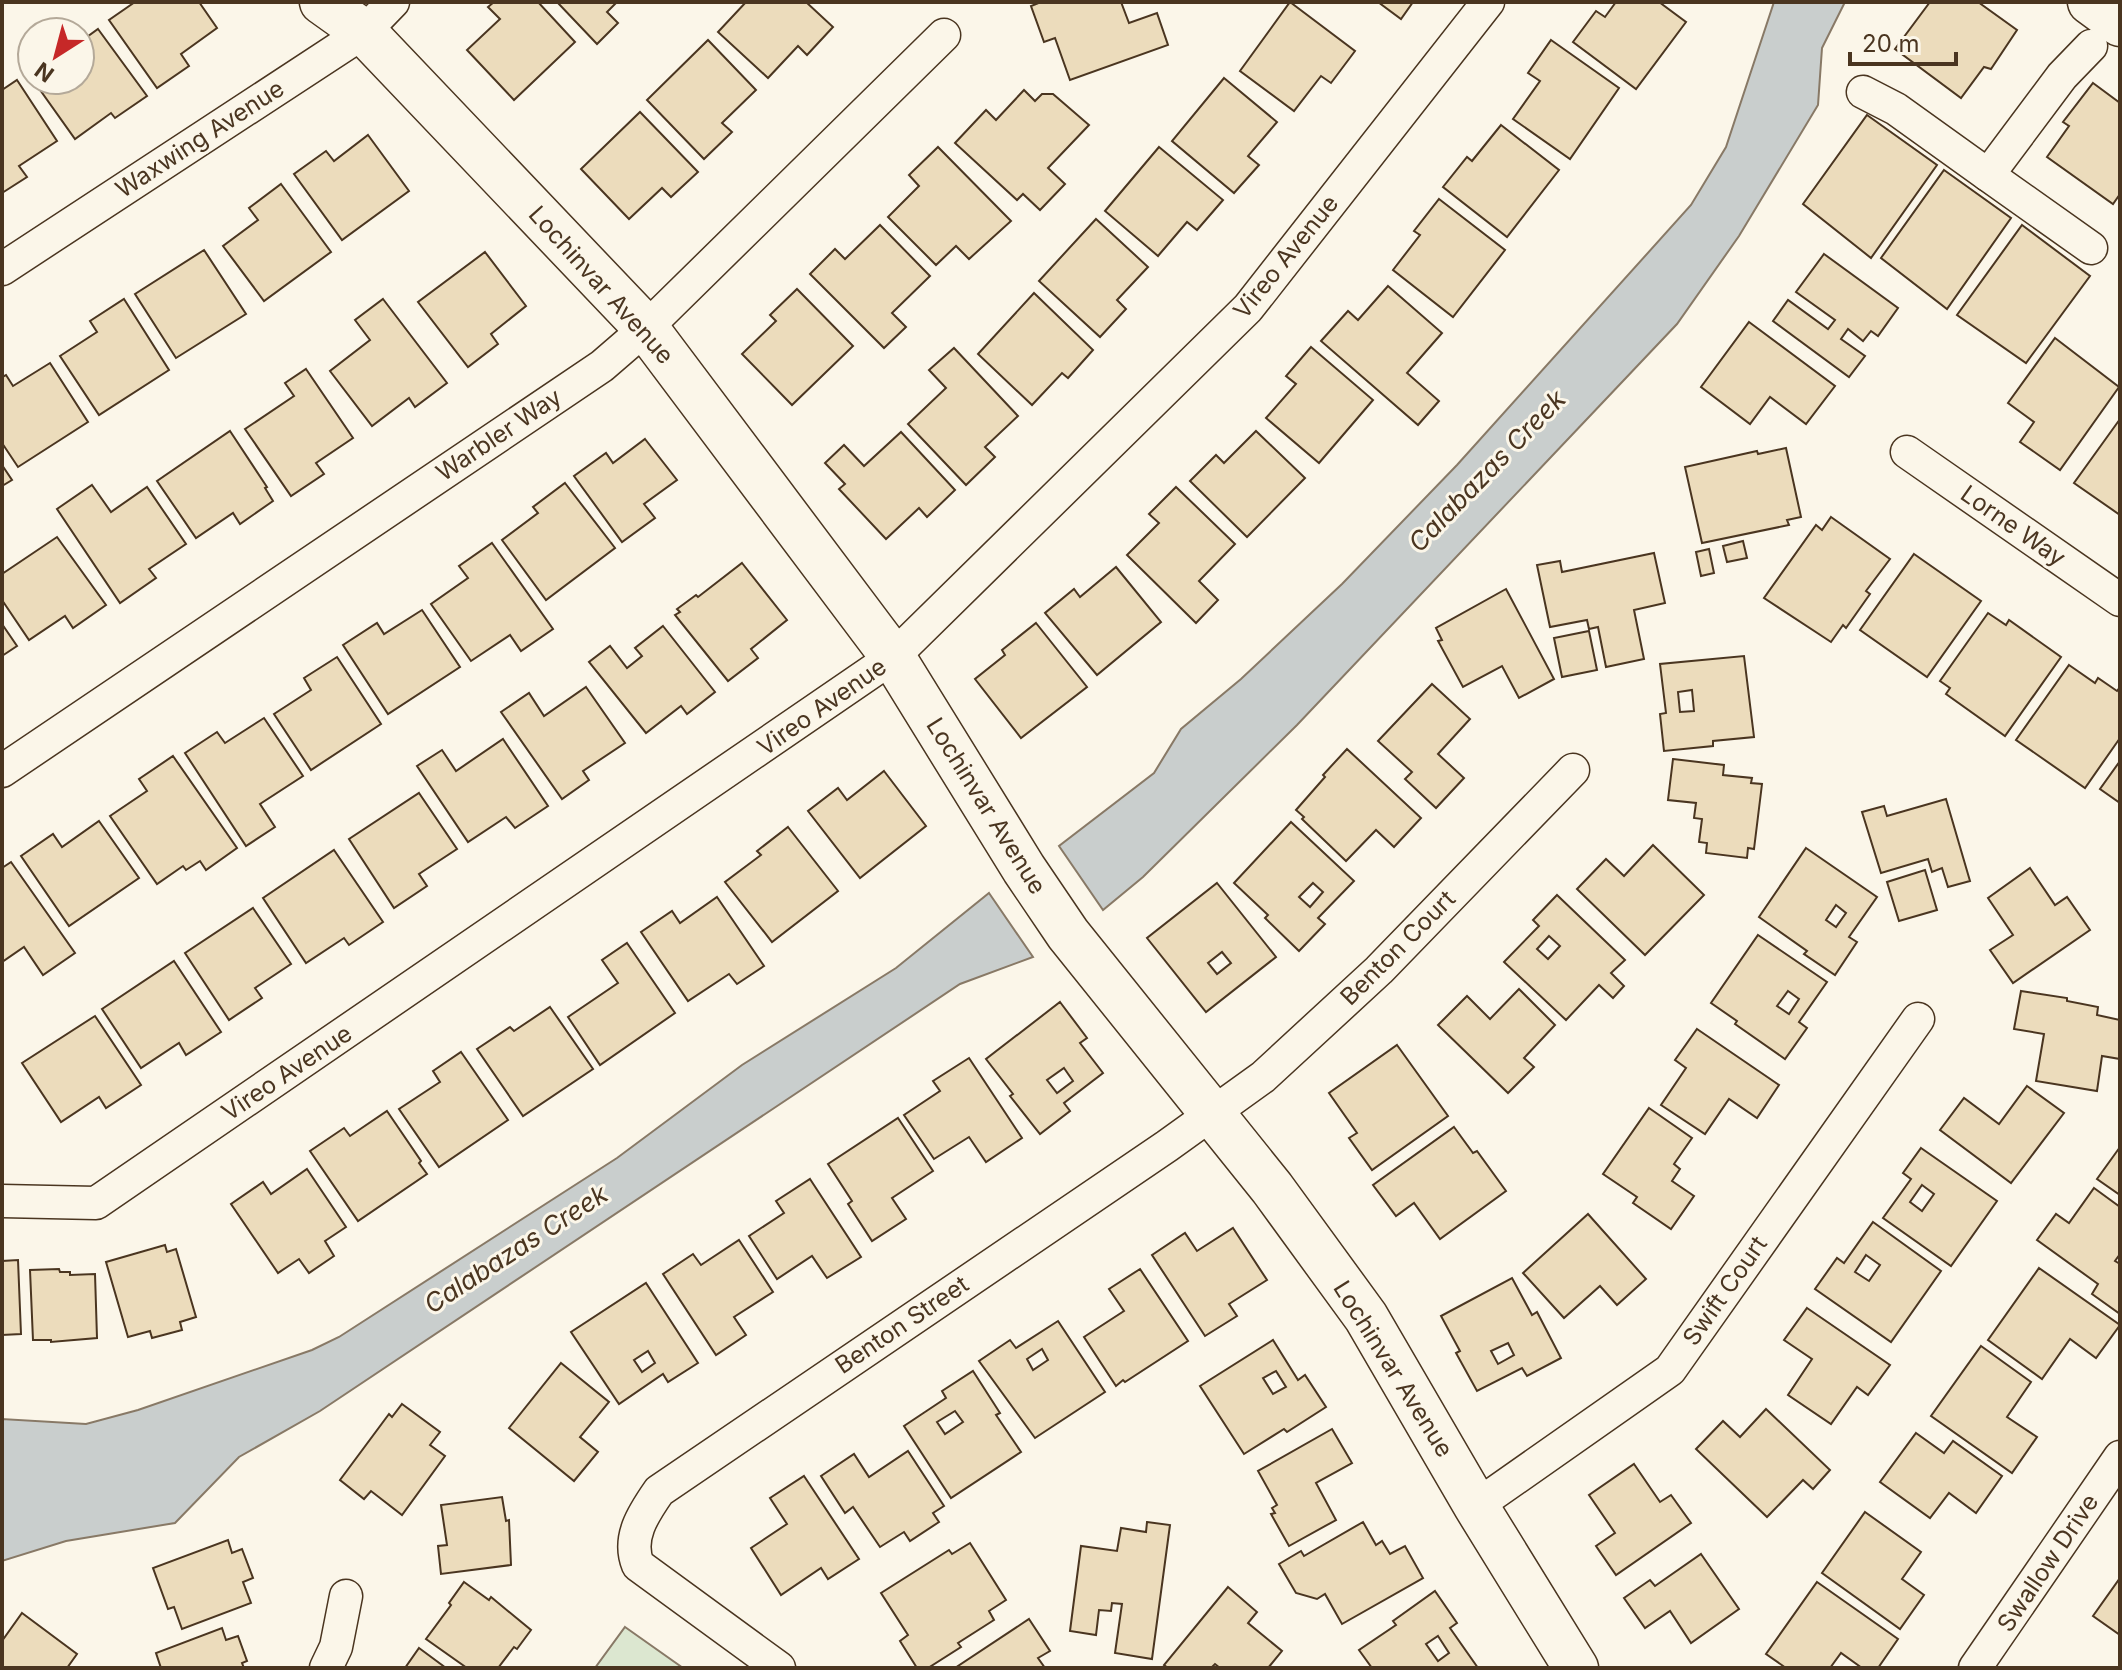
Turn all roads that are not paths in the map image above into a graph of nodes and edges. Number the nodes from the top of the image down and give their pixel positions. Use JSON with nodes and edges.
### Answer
{"nodes":[{"id":1,"x":322,"y":2,"type":"edge"},
{"id":2,"x":1488,"y":2,"type":"edge"},
{"id":3,"x":2090,"y":2,"type":"edge"},
{"id":4,"x":378,"y":17,"type":"edge"},
{"id":5,"x":944,"y":35,"type":"dead end"},
{"id":6,"x":2105,"y":35,"type":"edge"},
{"id":7,"x":1863,"y":92,"type":"dead end"},
{"id":8,"x":1988,"y":175,"type":"junction"},
{"id":9,"x":2091,"y":248,"type":"dead end"},
{"id":10,"x":2,"y":269,"type":"edge"},
{"id":11,"x":646,"y":328,"type":"junction"},
{"id":12,"x":1907,"y":452,"type":"dead end"},
{"id":13,"x":2120,"y":600,"type":"edge"},
{"id":14,"x":893,"y":657,"type":"junction"},
{"id":15,"x":1573,"y":770,"type":"dead end"},
{"id":16,"x":2,"y":771,"type":"edge"},
{"id":17,"x":1918,"y":1019,"type":"dead end"},
{"id":18,"x":1213,"y":1114,"type":"junction"},
{"id":19,"x":2,"y":1201,"type":"edge"},
{"id":20,"x":2120,"y":1457,"type":"edge"},
{"id":21,"x":1476,"y":1506,"type":"junction"},
{"id":22,"x":346,"y":1596,"type":"dead end"},
{"id":23,"x":326,"y":1668,"type":"edge"},
{"id":24,"x":779,"y":1668,"type":"edge"},
{"id":25,"x":1576,"y":1668,"type":"edge"},
{"id":26,"x":1975,"y":1668,"type":"edge"}],
"edges":[{"from":1,"to":4,"type":"street","name":"Lochinvar Avenue"},
{"from":2,"to":14,"type":"street","name":"Vireo Avenue"},
{"from":3,"to":6,"type":"street"},
{"from":4,"to":10,"type":"street","name":"Waxwing Avenue"},
{"from":4,"to":11,"type":"street","name":"Lochinvar Avenue"},
{"from":5,"to":11,"type":"street","name":"Warbler Way"},
{"from":6,"to":8,"type":"street"},
{"from":7,"to":8,"type":"street"},
{"from":8,"to":9,"type":"street"},
{"from":11,"to":14,"type":"street","name":"Lochinvar Avenue"},
{"from":11,"to":16,"type":"street","name":"Warbler Way"},
{"from":12,"to":13,"type":"street","name":"Lorne Way"},
{"from":14,"to":18,"type":"street","name":"Lochinvar Avenue"},
{"from":14,"to":19,"type":"street","name":"Vireo Avenue"},
{"from":15,"to":18,"type":"street","name":"Benton Court"},
{"from":17,"to":21,"type":"street","name":"Swift Court"},
{"from":18,"to":21,"type":"street","name":"Lochinvar Avenue"},
{"from":18,"to":24,"type":"street","name":"Benton Street"},
{"from":20,"to":26,"type":"street","name":"Swallow Drive"},
{"from":21,"to":25,"type":"street","name":"Lochinvar Avenue"},
{"from":22,"to":23,"type":"street"}]}
